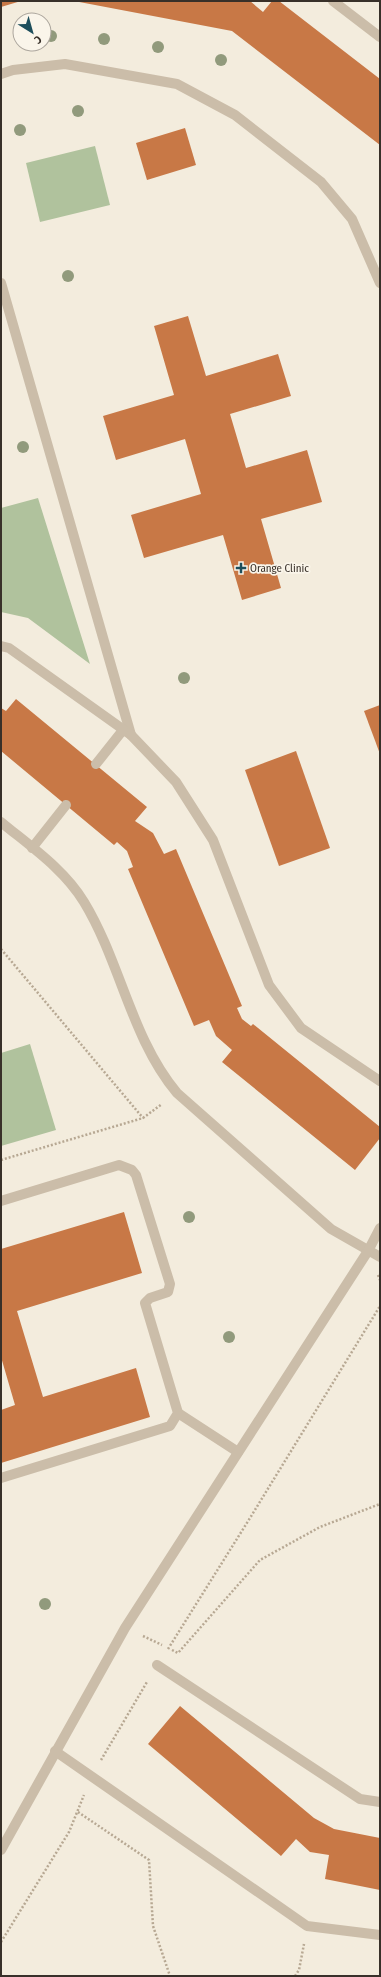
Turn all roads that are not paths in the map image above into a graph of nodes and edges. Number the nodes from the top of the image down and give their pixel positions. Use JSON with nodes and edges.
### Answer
{"nodes":[{"id":1,"x":333,"y":1,"type":"edge"},
{"id":2,"x":380,"y":37,"type":"edge"},
{"id":3,"x":1,"y":74,"type":"edge"},
{"id":4,"x":377,"y":269,"type":"edge"},
{"id":5,"x":1,"y":283,"type":"edge"},
{"id":6,"x":380,"y":283,"type":"edge"},
{"id":7,"x":1,"y":646,"type":"edge"},
{"id":8,"x":127,"y":732,"type":"junction"},
{"id":9,"x":96,"y":764,"type":"dead end"},
{"id":10,"x":66,"y":805,"type":"dead end"},
{"id":11,"x":1,"y":822,"type":"edge"},
{"id":12,"x":32,"y":848,"type":"junction"},
{"id":13,"x":380,"y":1080,"type":"edge"},
{"id":14,"x":1,"y":1201,"type":"edge"},
{"id":15,"x":380,"y":1228,"type":"edge"},
{"id":16,"x":368,"y":1251,"type":"junction"},
{"id":17,"x":380,"y":1257,"type":"edge"},
{"id":18,"x":178,"y":1414,"type":"junction"},
{"id":19,"x":238,"y":1452,"type":"junction"},
{"id":20,"x":1,"y":1478,"type":"edge"},
{"id":21,"x":158,"y":1665,"type":"road end"},
{"id":22,"x":55,"y":1751,"type":"junction"},
{"id":23,"x":380,"y":1802,"type":"edge"},
{"id":24,"x":1,"y":1850,"type":"edge"},
{"id":25,"x":380,"y":1935,"type":"edge"}],
"edges":[{"from":1,"to":2,"type":"lane"},
{"from":3,"to":4,"type":"lane"},
{"from":4,"to":6,"type":"lane"},
{"from":5,"to":8,"type":"lane"},
{"from":7,"to":8,"type":"lane"},
{"from":8,"to":9,"type":"lane"},
{"from":8,"to":13,"type":"lane"},
{"from":10,"to":12,"type":"lane"},
{"from":11,"to":12,"type":"lane"},
{"from":12,"to":16,"type":"lane"},
{"from":14,"to":18,"type":"lane"},
{"from":15,"to":16,"type":"lane"},
{"from":16,"to":17,"type":"lane"},
{"from":16,"to":19,"type":"lane"},
{"from":18,"to":19,"type":"lane"},
{"from":18,"to":20,"type":"lane"},
{"from":19,"to":22,"type":"lane"},
{"from":21,"to":23,"type":"lane"},
{"from":22,"to":24,"type":"lane"},
{"from":22,"to":25,"type":"lane"}]}
